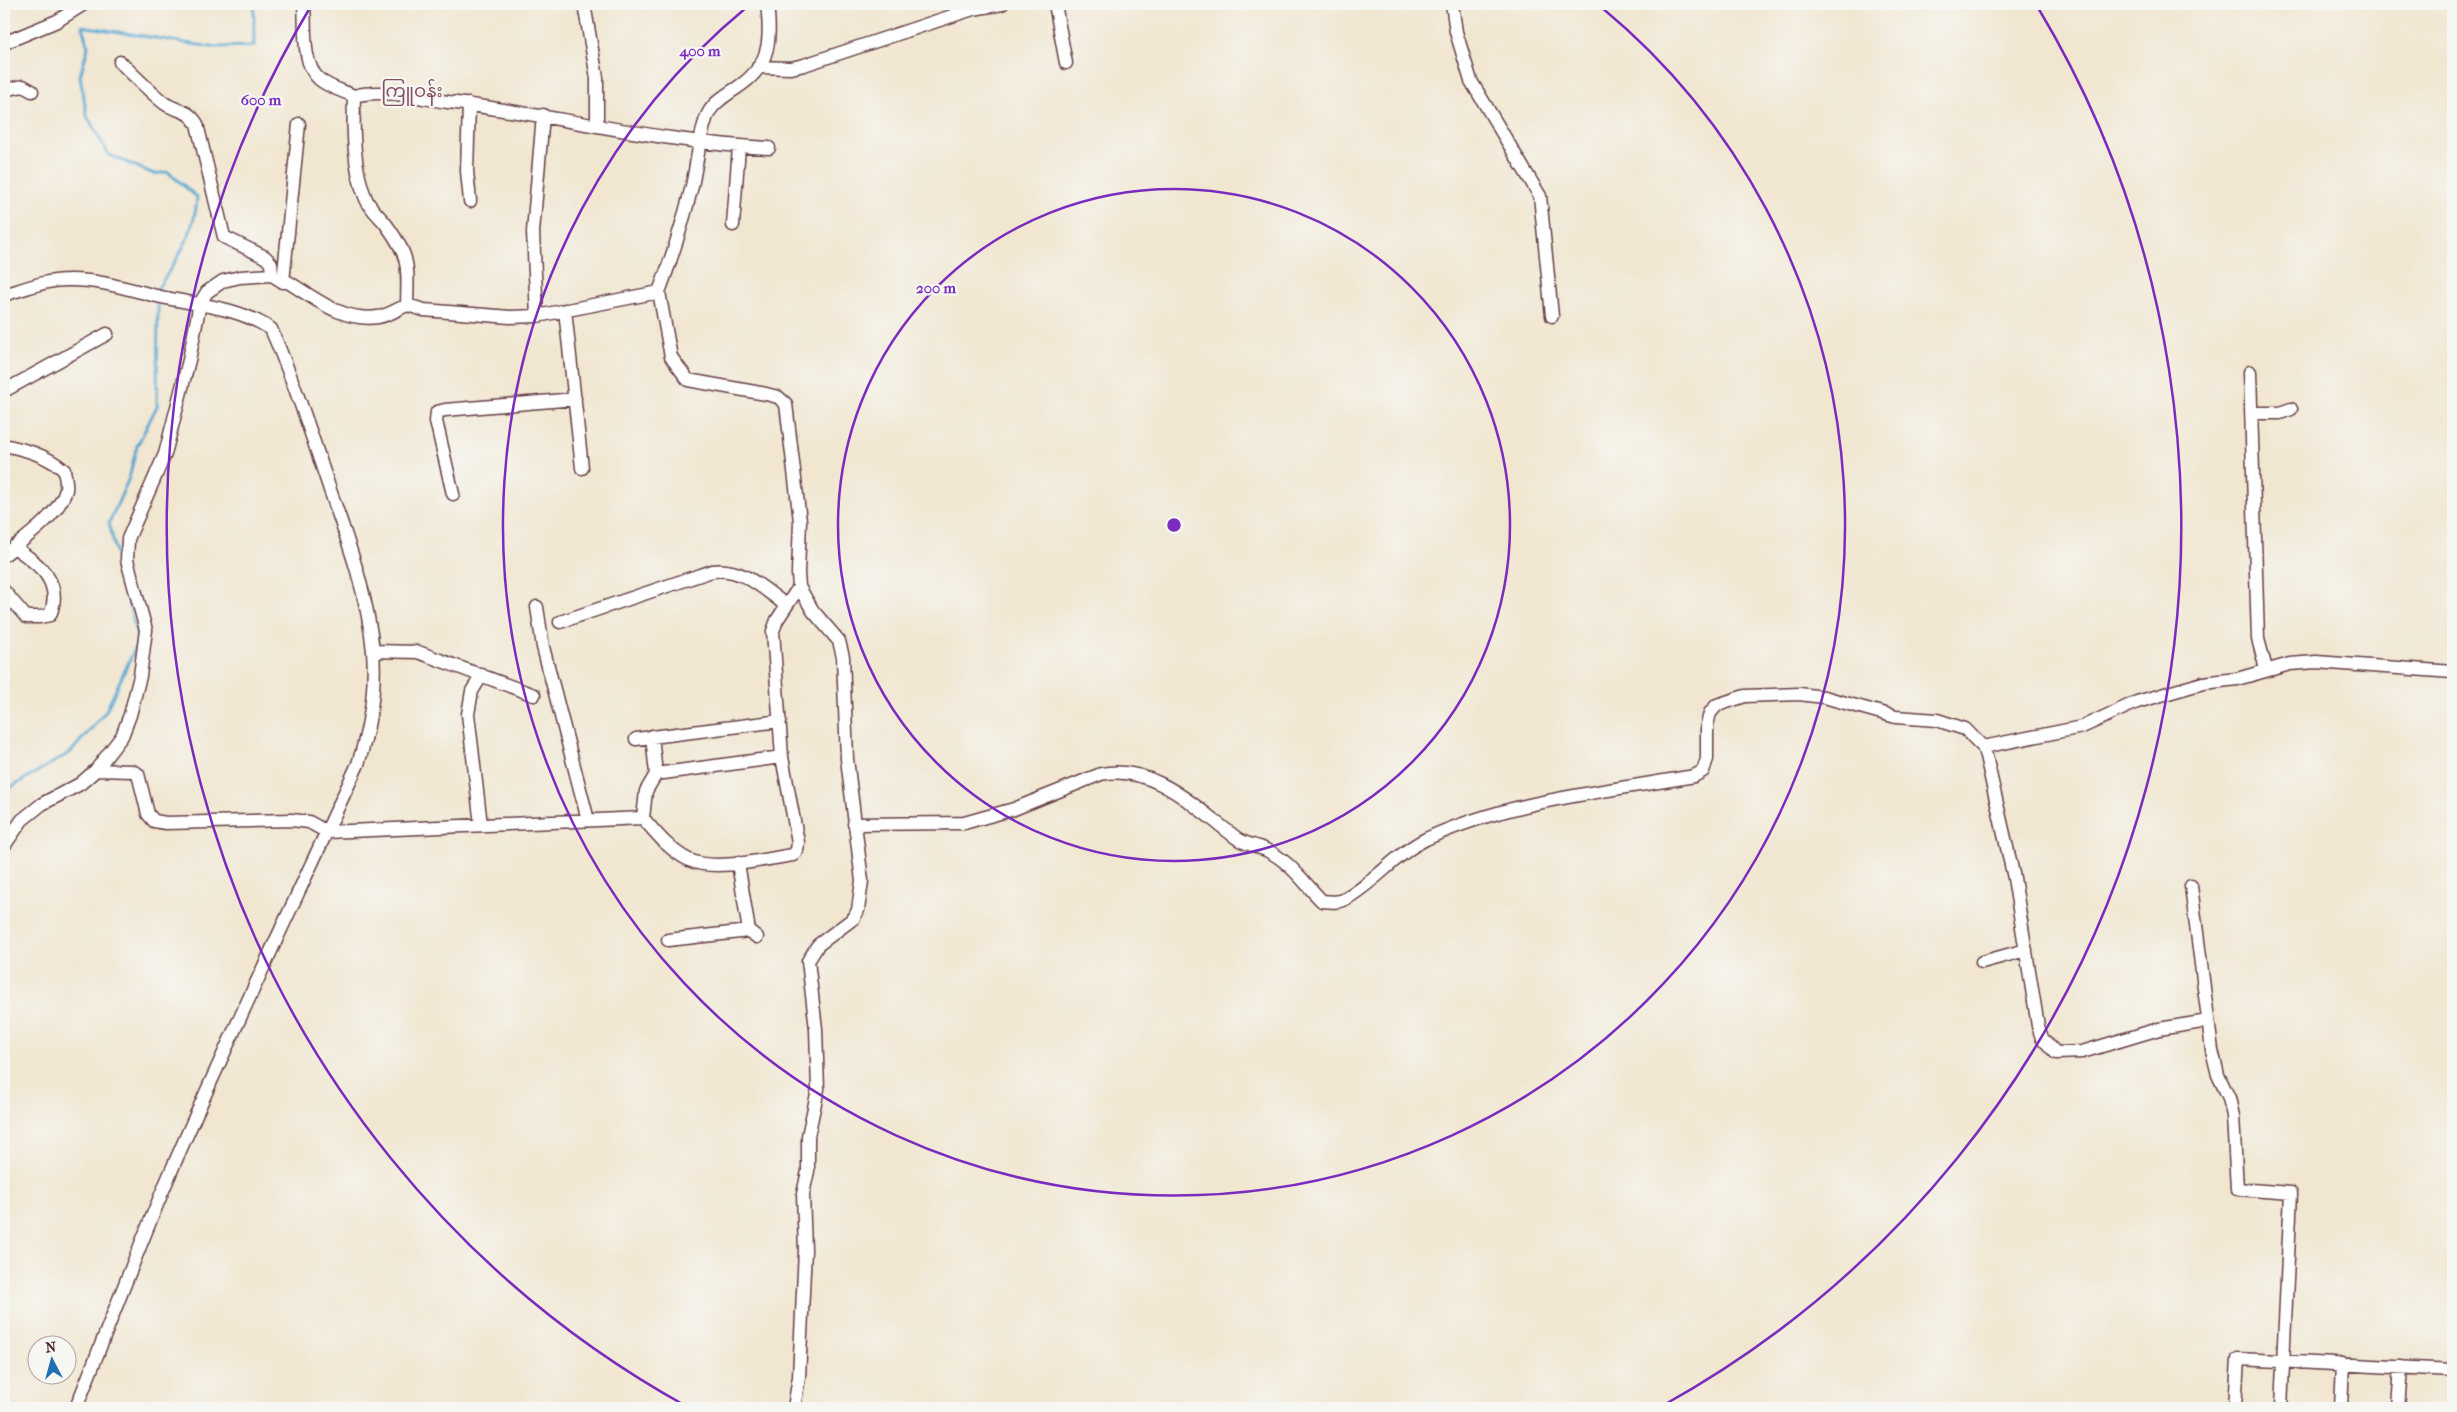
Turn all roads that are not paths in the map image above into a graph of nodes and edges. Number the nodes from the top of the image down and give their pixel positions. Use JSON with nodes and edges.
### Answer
{"nodes":[{"id":1,"x":84,"y":4,"type":"edge"},
{"id":2,"x":304,"y":4,"type":"edge"},
{"id":3,"x":584,"y":4,"type":"edge"},
{"id":4,"x":767,"y":4,"type":"edge"},
{"id":5,"x":1002,"y":4,"type":"edge"},
{"id":6,"x":1055,"y":4,"type":"edge"},
{"id":7,"x":1452,"y":4,"type":"edge"},
{"id":8,"x":4,"y":43,"type":"edge"},
{"id":9,"x":120,"y":62,"type":"dead end"},
{"id":10,"x":1066,"y":63,"type":"dead end"},
{"id":11,"x":758,"y":67,"type":"junction"},
{"id":12,"x":4,"y":90,"type":"edge"},
{"id":13,"x":32,"y":91,"type":"dead end"},
{"id":14,"x":354,"y":96,"type":"junction"},
{"id":15,"x":469,"y":104,"type":"junction"},
{"id":16,"x":543,"y":115,"type":"junction"},
{"id":17,"x":298,"y":124,"type":"dead end"},
{"id":18,"x":597,"y":124,"type":"junction"},
{"id":19,"x":701,"y":143,"type":"junction"},
{"id":20,"x":739,"y":147,"type":"junction"},
{"id":21,"x":769,"y":148,"type":"dead end"},
{"id":22,"x":470,"y":201,"type":"dead end"},
{"id":23,"x":733,"y":225,"type":"dead end"},
{"id":24,"x":272,"y":275,"type":"junction"},
{"id":25,"x":283,"y":282,"type":"junction"},
{"id":26,"x":659,"y":292,"type":"junction"},
{"id":27,"x":4,"y":295,"type":"edge"},
{"id":28,"x":200,"y":303,"type":"junction"},
{"id":29,"x":407,"y":305,"type":"junction"},
{"id":30,"x":565,"y":310,"type":"junction"},
{"id":31,"x":537,"y":316,"type":"junction"},
{"id":32,"x":1552,"y":316,"type":"dead end"},
{"id":33,"x":107,"y":334,"type":"dead end"},
{"id":34,"x":2250,"y":372,"type":"dead end"},
{"id":35,"x":4,"y":392,"type":"edge"},
{"id":36,"x":575,"y":398,"type":"junction"},
{"id":37,"x":2291,"y":409,"type":"dead end"},
{"id":38,"x":2252,"y":414,"type":"junction"},
{"id":39,"x":4,"y":445,"type":"edge"},
{"id":40,"x":582,"y":468,"type":"dead end"},
{"id":41,"x":453,"y":494,"type":"dead end"},
{"id":42,"x":9,"y":551,"type":"edge"},
{"id":43,"x":800,"y":587,"type":"junction"},
{"id":44,"x":4,"y":591,"type":"edge"},
{"id":45,"x":786,"y":605,"type":"junction"},
{"id":46,"x":537,"y":608,"type":"dead end"},
{"id":47,"x":560,"y":622,"type":"dead end"},
{"id":48,"x":373,"y":651,"type":"junction"},
{"id":49,"x":2266,"y":670,"type":"junction"},
{"id":50,"x":2453,"y":672,"type":"edge"},
{"id":51,"x":482,"y":675,"type":"junction"},
{"id":52,"x":534,"y":695,"type":"dead end"},
{"id":53,"x":780,"y":721,"type":"junction"},
{"id":54,"x":652,"y":736,"type":"junction"},
{"id":55,"x":636,"y":739,"type":"dead end"},
{"id":56,"x":1984,"y":747,"type":"junction"},
{"id":57,"x":782,"y":757,"type":"junction"},
{"id":58,"x":96,"y":770,"type":"junction"},
{"id":59,"x":656,"y":774,"type":"junction"},
{"id":60,"x":643,"y":818,"type":"junction"},
{"id":61,"x":588,"y":820,"type":"junction"},
{"id":62,"x":854,"y":824,"type":"junction"},
{"id":63,"x":481,"y":825,"type":"junction"},
{"id":64,"x":327,"y":832,"type":"junction"},
{"id":65,"x":4,"y":846,"type":"edge"},
{"id":66,"x":738,"y":863,"type":"junction"},
{"id":67,"x":2191,"y":886,"type":"dead end"},
{"id":68,"x":668,"y":940,"type":"dead end"},
{"id":69,"x":2026,"y":950,"type":"junction"},
{"id":70,"x":1982,"y":962,"type":"dead end"},
{"id":71,"x":2208,"y":1021,"type":"junction"},
{"id":72,"x":2284,"y":1361,"type":"junction"},
{"id":73,"x":2343,"y":1364,"type":"junction"},
{"id":74,"x":2400,"y":1367,"type":"junction"},
{"id":75,"x":2453,"y":1370,"type":"edge"},
{"id":76,"x":76,"y":1408,"type":"edge"},
{"id":77,"x":794,"y":1408,"type":"edge"},
{"id":78,"x":2235,"y":1408,"type":"edge"},
{"id":79,"x":2281,"y":1408,"type":"edge"},
{"id":80,"x":2341,"y":1408,"type":"edge"},
{"id":81,"x":2398,"y":1408,"type":"edge"}],
"edges":[{"from":1,"to":8,"type":"street"},
{"from":2,"to":14,"type":"street"},
{"from":3,"to":18,"type":"street"},
{"from":4,"to":11,"type":"street"},
{"from":5,"to":11,"type":"street"},
{"from":6,"to":10,"type":"street"},
{"from":7,"to":32,"type":"street"},
{"from":9,"to":24,"type":"street"},
{"from":11,"to":19,"type":"street"},
{"from":12,"to":13,"type":"street"},
{"from":14,"to":15,"type":"street"},
{"from":14,"to":29,"type":"street"},
{"from":15,"to":16,"type":"street"},
{"from":15,"to":22,"type":"street"},
{"from":16,"to":18,"type":"street"},
{"from":16,"to":31,"type":"street"},
{"from":17,"to":25,"type":"street"},
{"from":18,"to":19,"type":"street"},
{"from":19,"to":20,"type":"street"},
{"from":19,"to":26,"type":"street"},
{"from":20,"to":21,"type":"street"},
{"from":20,"to":23,"type":"street"},
{"from":24,"to":25,"type":"street"},
{"from":24,"to":28,"type":"street"},
{"from":25,"to":29,"type":"street"},
{"from":26,"to":30,"type":"street"},
{"from":26,"to":43,"type":"street"},
{"from":27,"to":28,"type":"street"},
{"from":28,"to":48,"type":"street"},
{"from":28,"to":58,"type":"street"},
{"from":29,"to":31,"type":"street"},
{"from":30,"to":31,"type":"street"},
{"from":30,"to":36,"type":"street"},
{"from":33,"to":35,"type":"street"},
{"from":34,"to":38,"type":"street"},
{"from":36,"to":40,"type":"street"},
{"from":36,"to":41,"type":"street"},
{"from":37,"to":38,"type":"street"},
{"from":38,"to":49,"type":"street"},
{"from":39,"to":42,"type":"street"},
{"from":42,"to":44,"type":"street"},
{"from":43,"to":45,"type":"street"},
{"from":43,"to":62,"type":"street"},
{"from":45,"to":47,"type":"street"},
{"from":45,"to":53,"type":"street"},
{"from":46,"to":61,"type":"street"},
{"from":48,"to":51,"type":"street"},
{"from":48,"to":64,"type":"street"},
{"from":49,"to":50,"type":"street"},
{"from":49,"to":56,"type":"street"},
{"from":51,"to":52,"type":"street"},
{"from":51,"to":63,"type":"street"},
{"from":53,"to":54,"type":"street"},
{"from":53,"to":57,"type":"street"},
{"from":54,"to":55,"type":"street"},
{"from":54,"to":59,"type":"street"},
{"from":56,"to":62,"type":"street"},
{"from":56,"to":69,"type":"street"},
{"from":57,"to":59,"type":"street"},
{"from":57,"to":66,"type":"street"},
{"from":58,"to":64,"type":"street"},
{"from":58,"to":65,"type":"street"},
{"from":59,"to":60,"type":"street"},
{"from":60,"to":61,"type":"street"},
{"from":60,"to":66,"type":"street"},
{"from":61,"to":63,"type":"street"},
{"from":62,"to":77,"type":"street"},
{"from":63,"to":64,"type":"street"},
{"from":64,"to":76,"type":"street"},
{"from":66,"to":68,"type":"street"},
{"from":67,"to":71,"type":"street"},
{"from":69,"to":70,"type":"street"},
{"from":69,"to":71,"type":"street"},
{"from":71,"to":72,"type":"street"},
{"from":72,"to":73,"type":"street"},
{"from":72,"to":78,"type":"street"},
{"from":72,"to":79,"type":"street"},
{"from":73,"to":74,"type":"street"},
{"from":73,"to":80,"type":"street"},
{"from":74,"to":75,"type":"street"},
{"from":74,"to":81,"type":"street"}]}
